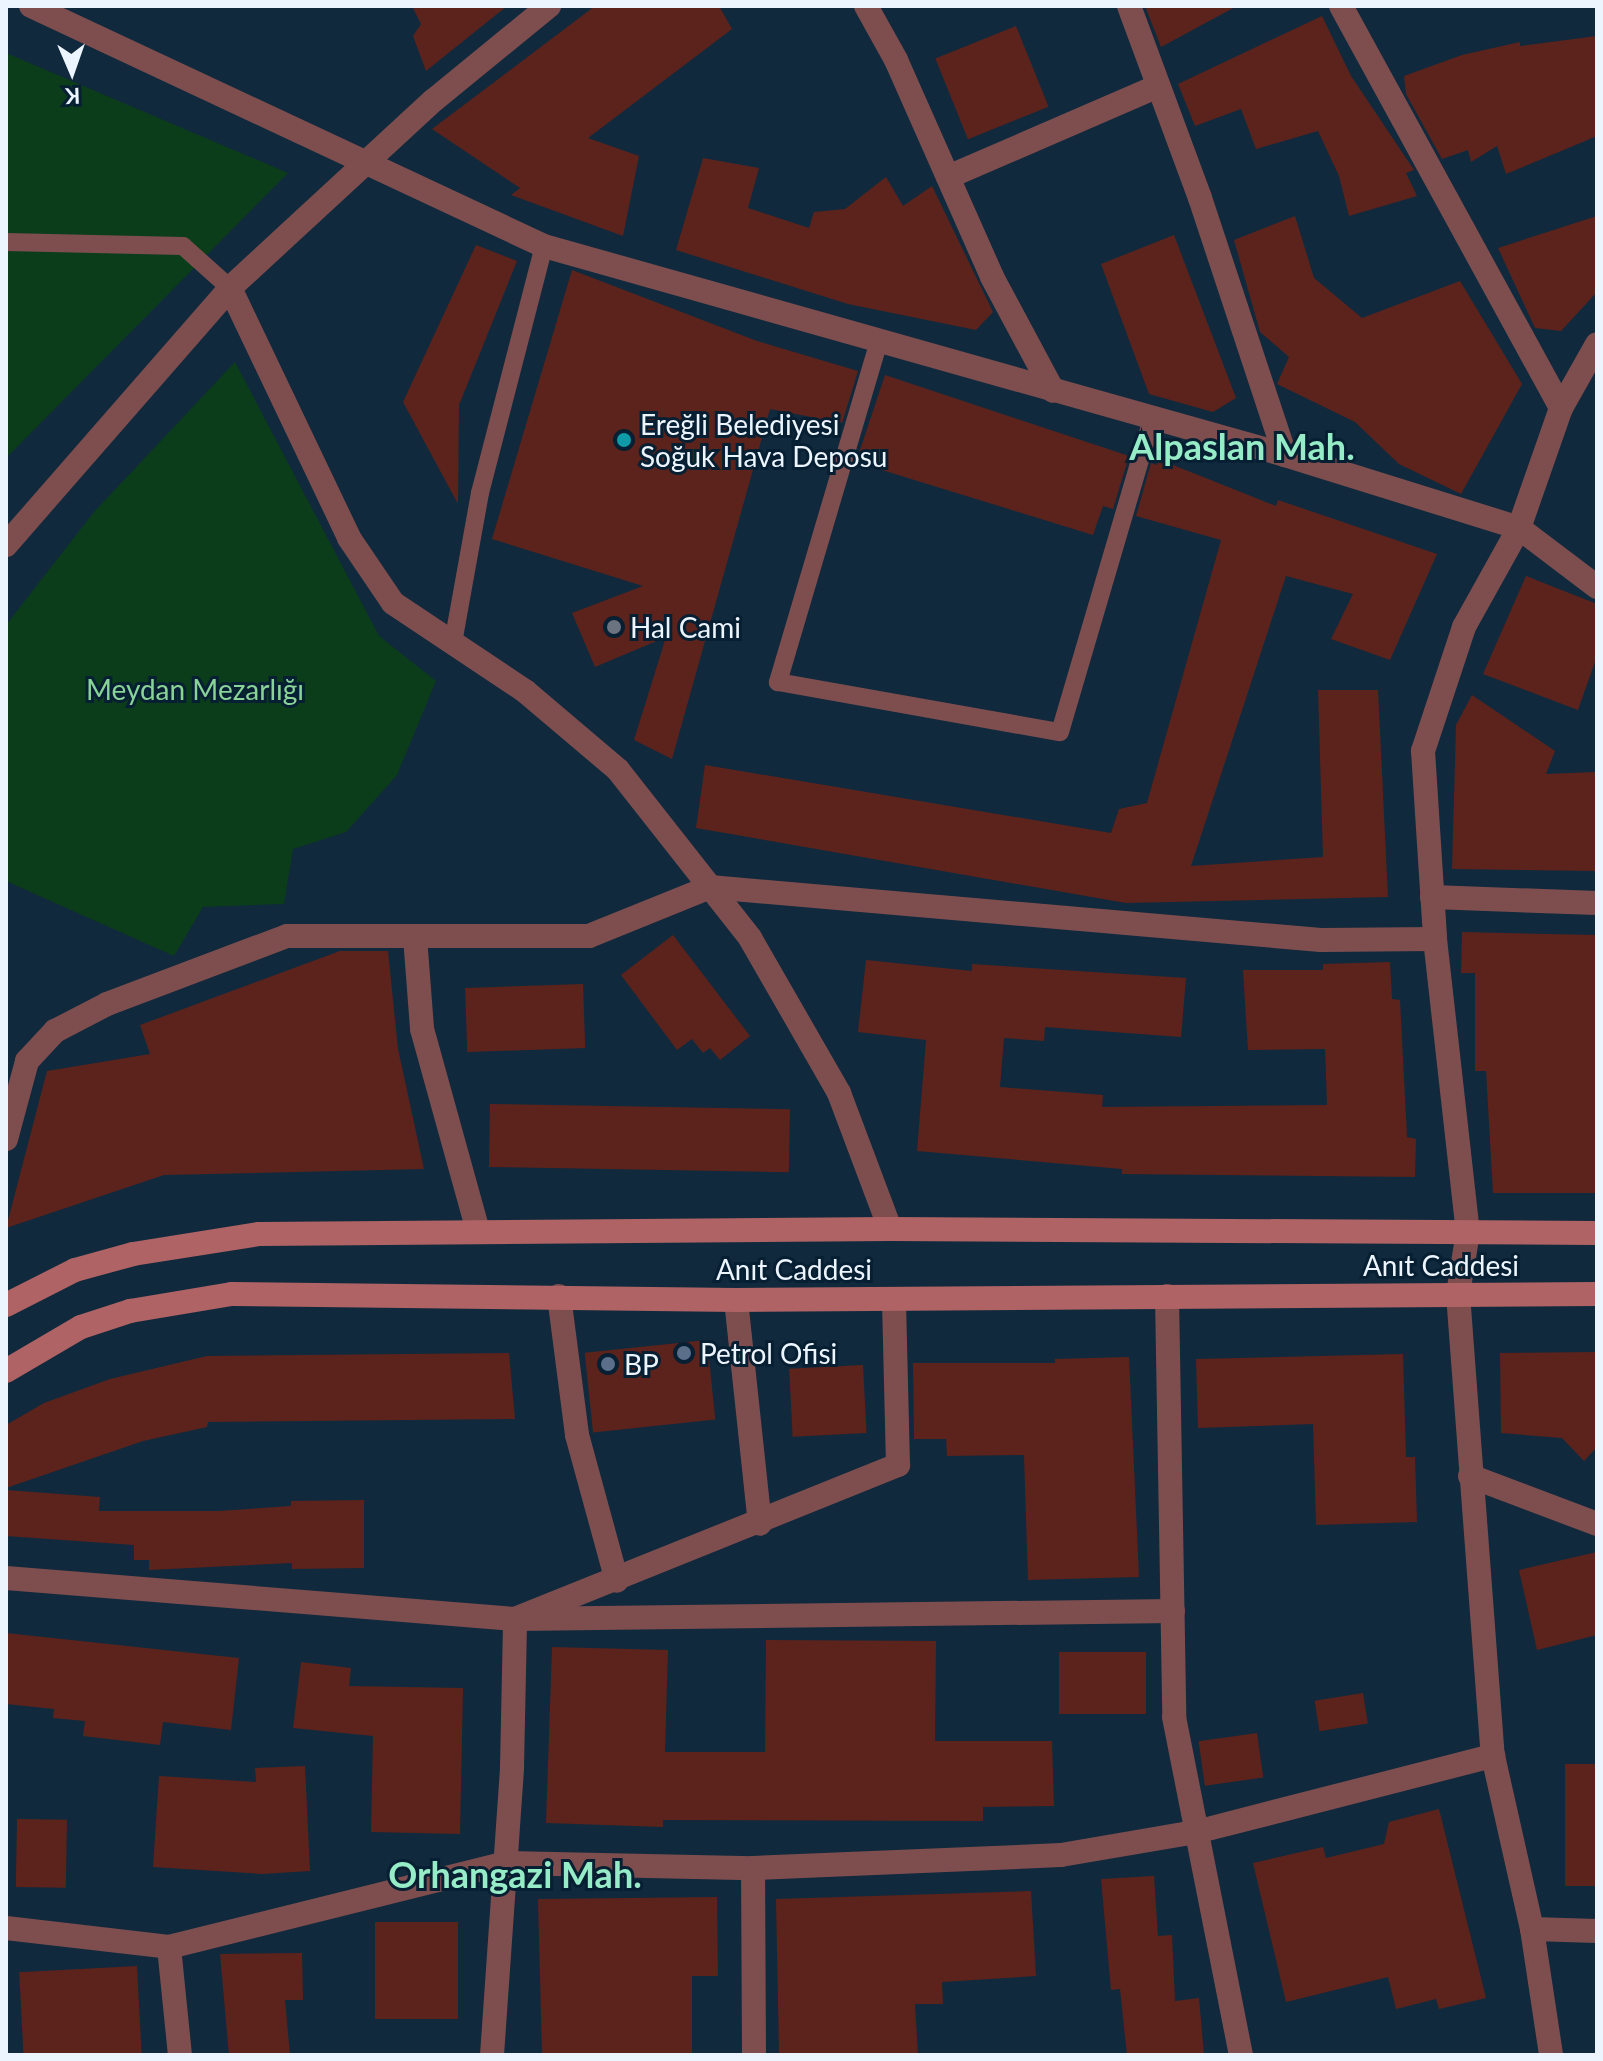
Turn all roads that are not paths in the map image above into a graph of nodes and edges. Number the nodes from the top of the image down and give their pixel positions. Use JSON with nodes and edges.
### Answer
{"nodes":[{"id":1,"x":31,"y":6,"type":"edge"},
{"id":2,"x":549,"y":6,"type":"edge"},
{"id":3,"x":866,"y":6,"type":"edge"},
{"id":4,"x":1129,"y":6,"type":"edge"},
{"id":5,"x":1341,"y":6,"type":"edge"},
{"id":6,"x":1158,"y":86,"type":"junction"},
{"id":7,"x":368,"y":164,"type":"junction"},
{"id":8,"x":948,"y":177,"type":"junction"},
{"id":9,"x":6,"y":242,"type":"edge"},
{"id":10,"x":544,"y":246,"type":"junction"},
{"id":11,"x":230,"y":288,"type":"junction"},
{"id":12,"x":879,"y":341,"type":"junction"},
{"id":13,"x":1597,"y":344,"type":"edge"},
{"id":14,"x":1053,"y":391,"type":"junction"},
{"id":15,"x":1561,"y":408,"type":"junction"},
{"id":16,"x":1152,"y":419,"type":"junction"},
{"id":17,"x":1285,"y":455,"type":"junction"},
{"id":18,"x":1519,"y":528,"type":"junction"},
{"id":19,"x":6,"y":545,"type":"edge"},
{"id":20,"x":1597,"y":587,"type":"edge"},
{"id":21,"x":453,"y":643,"type":"junction"},
{"id":22,"x":710,"y":887,"type":"junction"},
{"id":23,"x":1432,"y":897,"type":"junction"},
{"id":24,"x":1597,"y":903,"type":"edge"},
{"id":25,"x":415,"y":937,"type":"junction"},
{"id":26,"x":1435,"y":939,"type":"junction"},
{"id":27,"x":6,"y":1139,"type":"edge"},
{"id":28,"x":890,"y":1229,"type":"junction"},
{"id":29,"x":478,"y":1231,"type":"junction"},
{"id":30,"x":1468,"y":1232,"type":"junction"},
{"id":31,"x":1597,"y":1233,"type":"edge"},
{"id":32,"x":1458,"y":1294,"type":"junction"},
{"id":33,"x":1597,"y":1294,"type":"edge"},
{"id":34,"x":559,"y":1296,"type":"junction"},
{"id":35,"x":1167,"y":1296,"type":"junction"},
{"id":36,"x":894,"y":1299,"type":"junction"},
{"id":37,"x":736,"y":1300,"type":"junction"},
{"id":38,"x":6,"y":1305,"type":"edge"},
{"id":39,"x":6,"y":1371,"type":"edge"},
{"id":40,"x":1470,"y":1476,"type":"junction"},
{"id":41,"x":760,"y":1524,"type":"junction"},
{"id":42,"x":1597,"y":1524,"type":"edge"},
{"id":43,"x":6,"y":1578,"type":"edge"},
{"id":44,"x":617,"y":1581,"type":"junction"},
{"id":45,"x":1173,"y":1611,"type":"junction"},
{"id":46,"x":515,"y":1619,"type":"junction"},
{"id":47,"x":1493,"y":1756,"type":"junction"},
{"id":48,"x":1196,"y":1832,"type":"junction"},
{"id":49,"x":505,"y":1863,"type":"junction"},
{"id":50,"x":753,"y":1868,"type":"junction"},
{"id":51,"x":6,"y":1928,"type":"edge"},
{"id":52,"x":1532,"y":1929,"type":"junction"},
{"id":53,"x":1597,"y":1931,"type":"edge"},
{"id":54,"x":169,"y":1947,"type":"junction"},
{"id":55,"x":180,"y":2055,"type":"edge"},
{"id":56,"x":492,"y":2055,"type":"edge"},
{"id":57,"x":754,"y":2055,"type":"edge"},
{"id":58,"x":1241,"y":2055,"type":"edge"},
{"id":59,"x":1551,"y":2055,"type":"edge"}],
"edges":[{"from":1,"to":7,"type":"street"},
{"from":2,"to":7,"type":"street"},
{"from":3,"to":8,"type":"street"},
{"from":4,"to":6,"type":"street"},
{"from":5,"to":15,"type":"street"},
{"from":6,"to":8,"type":"street"},
{"from":6,"to":17,"type":"street"},
{"from":7,"to":10,"type":"street"},
{"from":7,"to":11,"type":"street"},
{"from":8,"to":14,"type":"street"},
{"from":9,"to":11,"type":"lane"},
{"from":10,"to":12,"type":"street"},
{"from":10,"to":21,"type":"lane"},
{"from":11,"to":19,"type":"street"},
{"from":11,"to":21,"type":"street"},
{"from":12,"to":14,"type":"street"},
{"from":12,"to":16,"type":"lane"},
{"from":13,"to":15,"type":"street"},
{"from":14,"to":16,"type":"street"},
{"from":15,"to":18,"type":"street"},
{"from":16,"to":17,"type":"street"},
{"from":17,"to":18,"type":"street"},
{"from":18,"to":20,"type":"street"},
{"from":18,"to":23,"type":"street"},
{"from":21,"to":22,"type":"street"},
{"from":22,"to":25,"type":"street"},
{"from":22,"to":26,"type":"street"},
{"from":22,"to":28,"type":"street"},
{"from":23,"to":24,"type":"street"},
{"from":23,"to":26,"type":"street"},
{"from":25,"to":27,"type":"street"},
{"from":25,"to":29,"type":"street"},
{"from":26,"to":30,"type":"street"},
{"from":28,"to":29,"type":"main road"},
{"from":28,"to":30,"type":"main road"},
{"from":29,"to":38,"type":"main road"},
{"from":30,"to":31,"type":"main road"},
{"from":30,"to":32,"type":"street"},
{"from":32,"to":33,"type":"main road","name":"Anıt Caddesi"},
{"from":32,"to":35,"type":"main road","name":"Anıt Caddesi"},
{"from":32,"to":40,"type":"street"},
{"from":34,"to":37,"type":"main road","name":"Anıt Caddesi"},
{"from":34,"to":39,"type":"main road","name":"Anıt Caddesi"},
{"from":34,"to":44,"type":"street"},
{"from":35,"to":36,"type":"main road","name":"Anıt Caddesi"},
{"from":35,"to":45,"type":"street"},
{"from":36,"to":37,"type":"main road","name":"Anıt Caddesi"},
{"from":36,"to":41,"type":"street"},
{"from":37,"to":41,"type":"street"},
{"from":40,"to":42,"type":"street"},
{"from":40,"to":47,"type":"street"},
{"from":41,"to":44,"type":"street"},
{"from":43,"to":46,"type":"street"},
{"from":44,"to":46,"type":"street"},
{"from":45,"to":46,"type":"street"},
{"from":45,"to":48,"type":"street"},
{"from":46,"to":49,"type":"street"},
{"from":47,"to":48,"type":"street"},
{"from":47,"to":52,"type":"street"},
{"from":48,"to":50,"type":"street"},
{"from":48,"to":58,"type":"street"},
{"from":49,"to":50,"type":"street"},
{"from":49,"to":54,"type":"street"},
{"from":49,"to":56,"type":"street"},
{"from":50,"to":57,"type":"street"},
{"from":51,"to":54,"type":"street"},
{"from":52,"to":53,"type":"street"},
{"from":52,"to":59,"type":"street"},
{"from":54,"to":55,"type":"street"}]}
